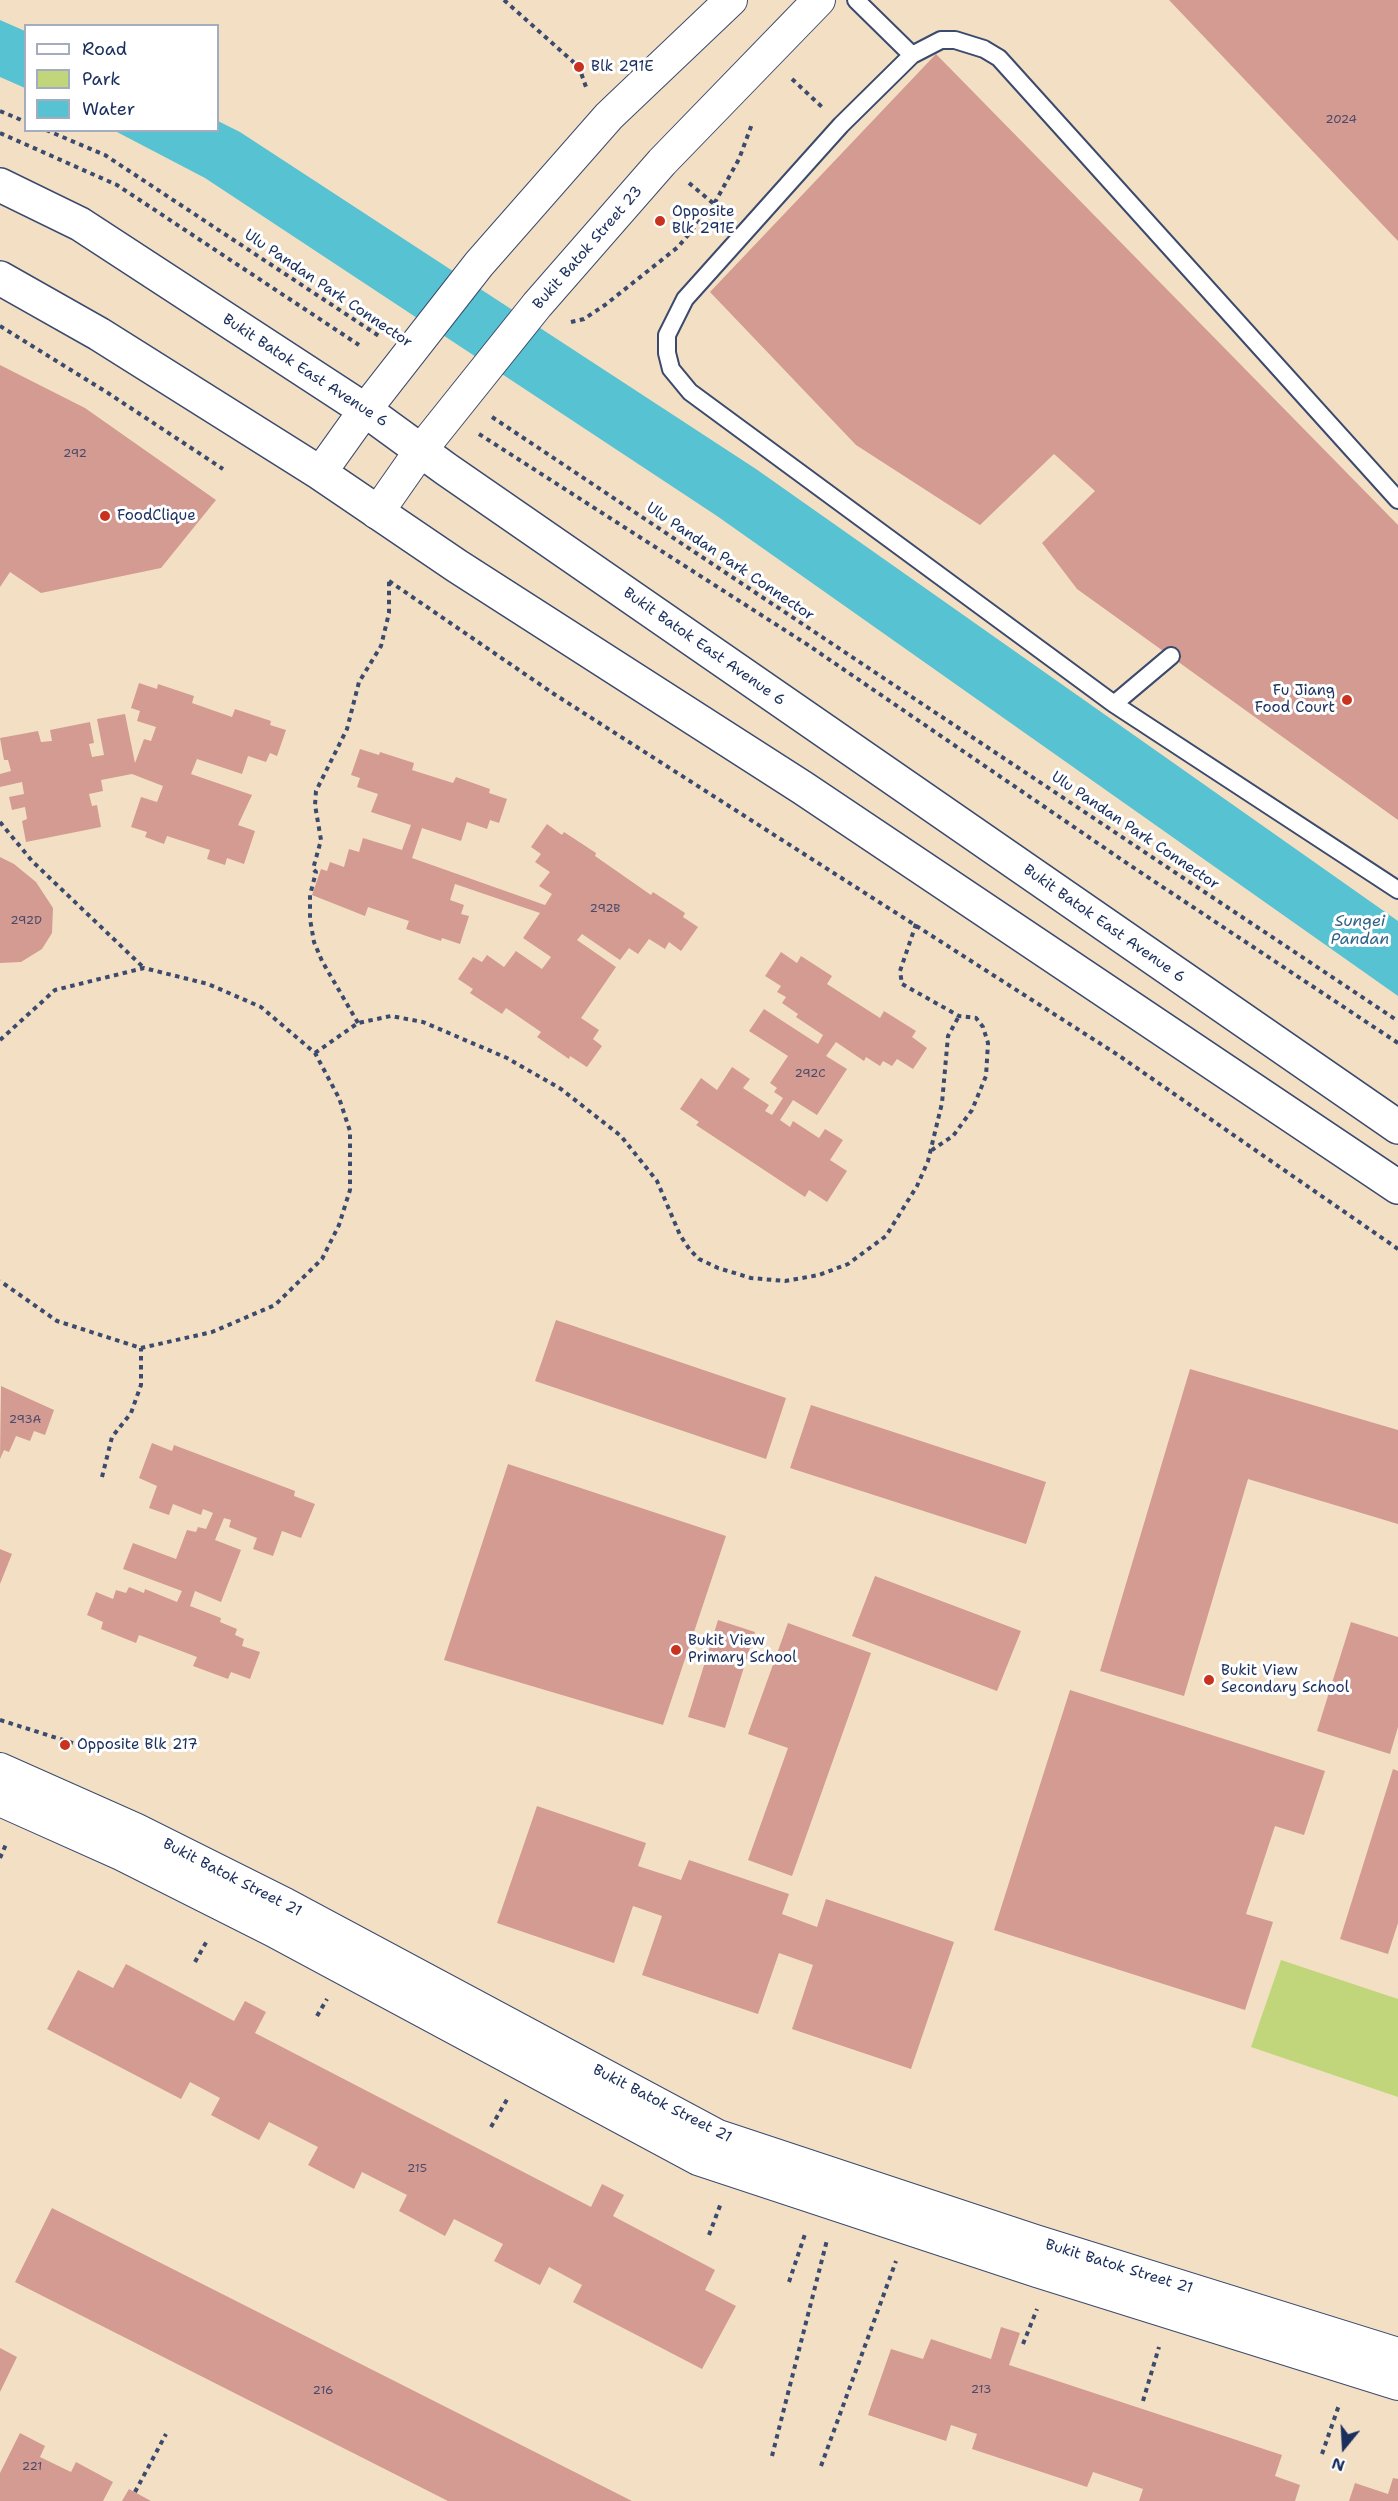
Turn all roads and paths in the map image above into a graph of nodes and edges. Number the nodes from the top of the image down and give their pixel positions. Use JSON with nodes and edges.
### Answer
{"nodes":[{"id":1,"x":504,"y":0,"type":"edge"},
{"id":2,"x":730,"y":0,"type":"edge"},
{"id":3,"x":819,"y":0,"type":"edge"},
{"id":4,"x":856,"y":0,"type":"edge"},
{"id":5,"x":912,"y":55,"type":"junction"},
{"id":6,"x":579,"y":68,"type":"dead end"},
{"id":7,"x":787,"y":75,"type":"dead end"},
{"id":8,"x":0,"y":111,"type":"edge"},
{"id":9,"x":24,"y":121,"type":"edge"},
{"id":10,"x":752,"y":123,"type":"dead end"},
{"id":11,"x":841,"y":125,"type":"junction"},
{"id":12,"x":51,"y":132,"type":"edge"},
{"id":13,"x":0,"y":133,"type":"edge"},
{"id":14,"x":0,"y":185,"type":"edge"},
{"id":15,"x":0,"y":278,"type":"edge"},
{"id":16,"x":561,"y":325,"type":"dead end"},
{"id":17,"x":0,"y":326,"type":"edge"},
{"id":18,"x":359,"y":345,"type":"dead end"},
{"id":19,"x":408,"y":356,"type":"junction"},
{"id":20,"x":463,"y":398,"type":"junction"},
{"id":21,"x":365,"y":410,"type":"junction"},
{"id":22,"x":479,"y":434,"type":"dead end"},
{"id":23,"x":421,"y":450,"type":"junction"},
{"id":24,"x":223,"y":469,"type":"dead end"},
{"id":25,"x":320,"y":473,"type":"junction"},
{"id":26,"x":1398,"y":500,"type":"edge"},
{"id":27,"x":377,"y":513,"type":"junction"},
{"id":28,"x":1171,"y":656,"type":"dead end"},
{"id":29,"x":1114,"y":704,"type":"junction"},
{"id":30,"x":0,"y":822,"type":"edge"},
{"id":31,"x":1398,"y":890,"type":"edge"},
{"id":32,"x":916,"y":924,"type":"junction"},
{"id":33,"x":144,"y":968,"type":"junction"},
{"id":34,"x":959,"y":1016,"type":"junction"},
{"id":35,"x":1398,"y":1021,"type":"edge"},
{"id":36,"x":358,"y":1023,"type":"junction"},
{"id":37,"x":0,"y":1040,"type":"edge"},
{"id":38,"x":1398,"y":1043,"type":"edge"},
{"id":39,"x":315,"y":1053,"type":"junction"},
{"id":40,"x":1398,"y":1127,"type":"edge"},
{"id":41,"x":931,"y":1150,"type":"junction"},
{"id":42,"x":1398,"y":1187,"type":"edge"},
{"id":43,"x":1398,"y":1249,"type":"edge"},
{"id":44,"x":0,"y":1281,"type":"edge"},
{"id":45,"x":141,"y":1348,"type":"junction"},
{"id":46,"x":102,"y":1477,"type":"dead end"},
{"id":47,"x":0,"y":1720,"type":"edge"},
{"id":48,"x":98,"y":1751,"type":"dead end"},
{"id":49,"x":0,"y":1769,"type":"edge"},
{"id":50,"x":0,"y":1800,"type":"edge"},
{"id":51,"x":4,"y":1848,"type":"dead end"},
{"id":52,"x":0,"y":1858,"type":"edge"},
{"id":53,"x":210,"y":1935,"type":"dead end"},
{"id":54,"x":195,"y":1962,"type":"dead end"},
{"id":55,"x":326,"y":2000,"type":"dead end"},
{"id":56,"x":317,"y":2016,"type":"dead end"},
{"id":57,"x":506,"y":2102,"type":"dead end"},
{"id":58,"x":491,"y":2127,"type":"dead end"},
{"id":59,"x":720,"y":2206,"type":"dead end"},
{"id":60,"x":708,"y":2235,"type":"dead end"},
{"id":61,"x":828,"y":2239,"type":"dead end"},
{"id":62,"x":802,"y":2241,"type":"dead end"},
{"id":63,"x":896,"y":2260,"type":"dead end"},
{"id":64,"x":789,"y":2282,"type":"dead end"},
{"id":65,"x":1035,"y":2314,"type":"dead end"},
{"id":66,"x":1023,"y":2344,"type":"dead end"},
{"id":67,"x":1398,"y":2354,"type":"edge"},
{"id":68,"x":1156,"y":2358,"type":"dead end"},
{"id":69,"x":1398,"y":2384,"type":"edge"},
{"id":70,"x":1143,"y":2401,"type":"dead end"},
{"id":71,"x":1339,"y":2405,"type":"dead end"},
{"id":72,"x":166,"y":2434,"type":"dead end"},
{"id":73,"x":1322,"y":2454,"type":"dead end"},
{"id":74,"x":772,"y":2456,"type":"dead end"},
{"id":75,"x":821,"y":2466,"type":"dead end"},
{"id":76,"x":135,"y":2492,"type":"dead end"}],
"edges":[{"from":1,"to":6,"type":"path"},
{"from":2,"to":19,"type":"street"},
{"from":3,"to":20,"type":"street","name":"Bukit Batok Street 23"},
{"from":4,"to":5,"type":"lane"},
{"from":5,"to":11,"type":"lane"},
{"from":5,"to":26,"type":"lane"},
{"from":7,"to":11,"type":"path"},
{"from":8,"to":9,"type":"path"},
{"from":10,"to":16,"type":"path"},
{"from":11,"to":29,"type":"lane"},
{"from":12,"to":19,"type":"path","name":"Ulu Pandan Park Connector"},
{"from":13,"to":18,"type":"path"},
{"from":14,"to":21,"type":"main road","name":"Bukit Batok East Avenue 6"},
{"from":15,"to":25,"type":"main road"},
{"from":17,"to":24,"type":"path"},
{"from":19,"to":21,"type":"street"},
{"from":20,"to":23,"type":"street","name":"Bukit Batok Street 23"},
{"from":20,"to":35,"type":"path","name":"Ulu Pandan Park Connector"},
{"from":21,"to":23,"type":"main road","name":"Bukit Batok East Avenue 6"},
{"from":21,"to":25,"type":"street"},
{"from":22,"to":38,"type":"path"},
{"from":23,"to":27,"type":"street","name":"Bukit Batok Street 23"},
{"from":23,"to":40,"type":"main road","name":"Bukit Batok East Avenue 6"},
{"from":25,"to":27,"type":"main road"},
{"from":27,"to":42,"type":"main road"},
{"from":28,"to":29,"type":"lane"},
{"from":29,"to":31,"type":"lane"},
{"from":30,"to":33,"type":"path"},
{"from":32,"to":34,"type":"path"},
{"from":32,"to":36,"type":"path"},
{"from":32,"to":43,"type":"path"},
{"from":33,"to":37,"type":"path"},
{"from":33,"to":39,"type":"path"},
{"from":34,"to":41,"type":"path"},
{"from":34,"to":41,"type":"path"},
{"from":36,"to":39,"type":"path"},
{"from":36,"to":41,"type":"path"},
{"from":39,"to":45,"type":"path"},
{"from":44,"to":45,"type":"path"},
{"from":45,"to":46,"type":"path"},
{"from":47,"to":48,"type":"path"},
{"from":49,"to":67,"type":"street","name":"Bukit Batok Street 21"},
{"from":50,"to":69,"type":"street","name":"Bukit Batok Street 21"},
{"from":51,"to":52,"type":"path"},
{"from":53,"to":54,"type":"path"},
{"from":55,"to":56,"type":"path"},
{"from":57,"to":58,"type":"path"},
{"from":59,"to":60,"type":"path"},
{"from":61,"to":74,"type":"path"},
{"from":62,"to":64,"type":"path"},
{"from":63,"to":75,"type":"path"},
{"from":65,"to":66,"type":"path"},
{"from":68,"to":70,"type":"path"},
{"from":71,"to":73,"type":"path"},
{"from":72,"to":76,"type":"path"}]}
